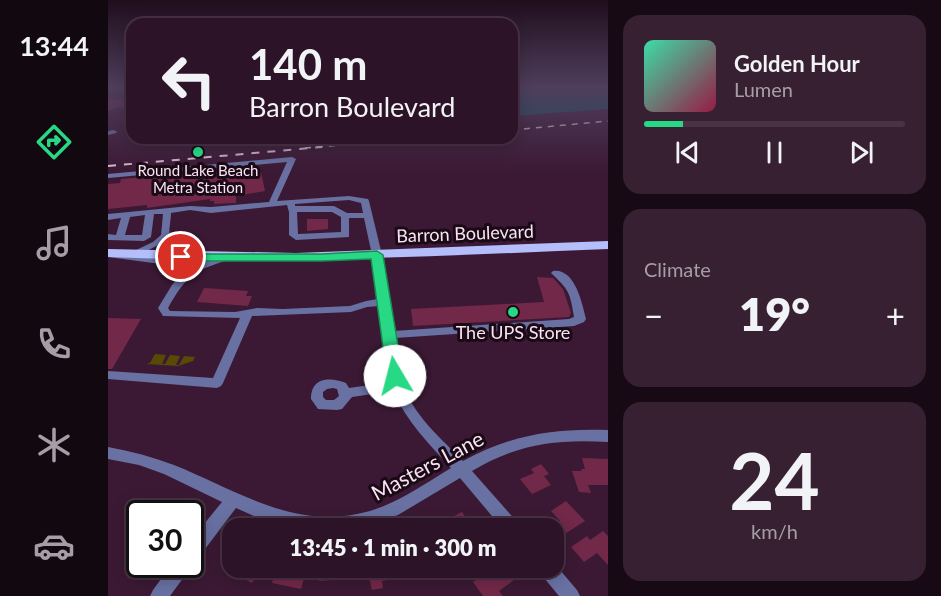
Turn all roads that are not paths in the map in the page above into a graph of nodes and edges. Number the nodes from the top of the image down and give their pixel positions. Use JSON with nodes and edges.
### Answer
{"nodes":[{"id":1,"x":108,"y":176,"type":"edge"},
{"id":2,"x":272,"y":204,"type":"junction"},
{"id":3,"x":291,"y":206,"type":"junction"},
{"id":4,"x":167,"y":211,"type":"junction"},
{"id":5,"x":150,"y":213,"type":"junction"},
{"id":6,"x":126,"y":215,"type":"junction"},
{"id":7,"x":368,"y":215,"type":"junction"},
{"id":8,"x":345,"y":216,"type":"junction"},
{"id":9,"x":108,"y":217,"type":"edge"},
{"id":10,"x":165,"y":236,"type":"junction"},
{"id":11,"x":108,"y":237,"type":"edge"},
{"id":12,"x":120,"y":238,"type":"junction"},
{"id":13,"x":608,"y":245,"type":"edge"},
{"id":14,"x":108,"y":254,"type":"edge"},
{"id":15,"x":133,"y":255,"type":"junction"},
{"id":16,"x":377,"y":255,"type":"junction"},
{"id":17,"x":181,"y":257,"type":"junction"},
{"id":18,"x":226,"y":258,"type":"junction"},
{"id":19,"x":185,"y":273,"type":"junction"},
{"id":20,"x":556,"y":273,"type":"dead end"},
{"id":21,"x":384,"y":302,"type":"junction"},
{"id":22,"x":248,"y":313,"type":"junction"},
{"id":23,"x":389,"y":335,"type":"junction"},
{"id":24,"x":108,"y":375,"type":"edge"},
{"id":25,"x":398,"y":386,"type":"junction"},
{"id":26,"x":347,"y":393,"type":"dead end"},
{"id":27,"x":608,"y":436,"type":"edge"},
{"id":28,"x":108,"y":453,"type":"edge"},
{"id":29,"x":462,"y":470,"type":"junction"},
{"id":30,"x":232,"y":501,"type":"junction"},
{"id":31,"x":503,"y":518,"type":"edge"},
{"id":32,"x":204,"y":537,"type":"edge"},
{"id":33,"x":172,"y":578,"type":"edge"},
{"id":34,"x":555,"y":578,"type":"edge"},
{"id":35,"x":159,"y":596,"type":"edge"},
{"id":36,"x":571,"y":596,"type":"edge"}],
"edges":[{"from":1,"to":2,"type":"street"},
{"from":2,"to":3,"type":"street"},
{"from":2,"to":4,"type":"street"},
{"from":3,"to":7,"type":"street"},
{"from":3,"to":8,"type":"street"},
{"from":3,"to":8,"type":"street"},
{"from":4,"to":5,"type":"street"},
{"from":4,"to":10,"type":"street"},
{"from":5,"to":6,"type":"street"},
{"from":5,"to":12,"type":"street"},
{"from":6,"to":9,"type":"street"},
{"from":6,"to":12,"type":"street"},
{"from":7,"to":8,"type":"street"},
{"from":7,"to":16,"type":"street"},
{"from":10,"to":15,"type":"street"},
{"from":10,"to":17,"type":"street"},
{"from":11,"to":12,"type":"street"},
{"from":13,"to":16,"type":"main road","name":"Barron Boulevard"},
{"from":14,"to":15,"type":"main road","name":"Barron Boulevard"},
{"from":14,"to":19,"type":"street"},
{"from":15,"to":17,"type":"main road","name":"Barron Boulevard"},
{"from":16,"to":18,"type":"main road","name":"Barron Boulevard"},
{"from":16,"to":21,"type":"street"},
{"from":17,"to":18,"type":"main road","name":"Barron Boulevard"},
{"from":18,"to":19,"type":"street"},
{"from":19,"to":22,"type":"street"},
{"from":20,"to":23,"type":"street"},
{"from":21,"to":22,"type":"street"},
{"from":21,"to":23,"type":"street"},
{"from":22,"to":24,"type":"street"},
{"from":23,"to":25,"type":"street"},
{"from":25,"to":26,"type":"street"},
{"from":25,"to":29,"type":"street"},
{"from":27,"to":29,"type":"street","name":"Masters Lane"},
{"from":28,"to":30,"type":"street","name":"Masters Lane"},
{"from":29,"to":30,"type":"street","name":"Masters Lane"},
{"from":29,"to":31,"type":"street"},
{"from":30,"to":32,"type":"street"},
{"from":33,"to":35,"type":"street"},
{"from":34,"to":36,"type":"street"}]}
